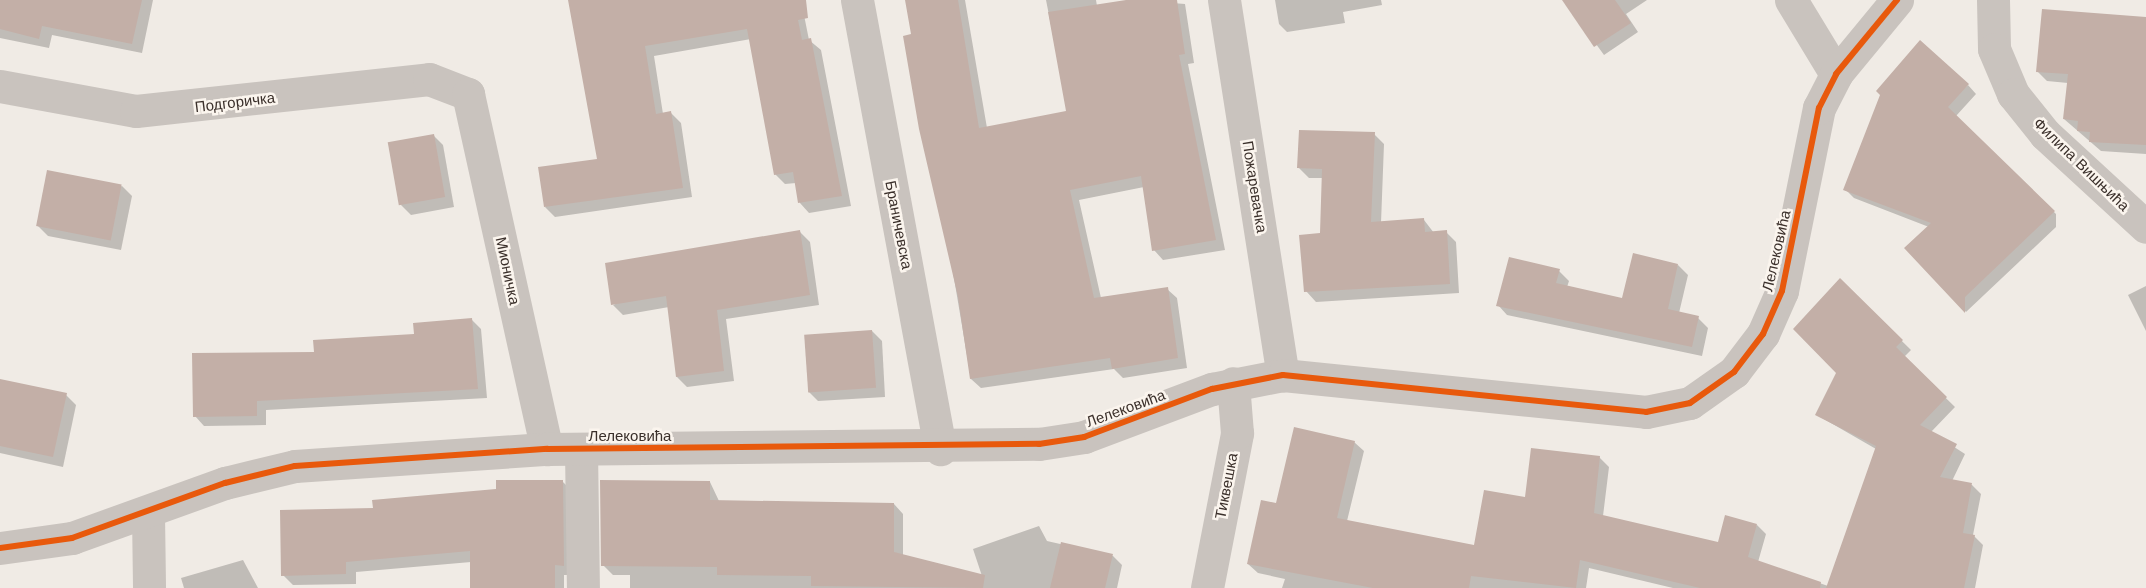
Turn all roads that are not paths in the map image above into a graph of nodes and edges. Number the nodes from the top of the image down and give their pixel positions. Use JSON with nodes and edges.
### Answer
{"nodes":[{"id":1,"x":856,"y":0,"type":"edge"},
{"id":2,"x":1224,"y":0,"type":"edge"},
{"id":3,"x":1791,"y":0,"type":"edge"},
{"id":4,"x":1897,"y":0,"type":"edge"},
{"id":5,"x":1993,"y":0,"type":"edge"},
{"id":6,"x":1836,"y":74,"type":"junction"},
{"id":7,"x":0,"y":86,"type":"edge"},
{"id":8,"x":468,"y":94,"type":"joint"},
{"id":9,"x":2146,"y":227,"type":"edge"},
{"id":10,"x":1283,"y":375,"type":"junction"},
{"id":11,"x":1233,"y":383,"type":"junction"},
{"id":12,"x":581,"y":448,"type":"junction"},
{"id":13,"x":547,"y":449,"type":"junction"},
{"id":14,"x":940,"y":449,"type":"junction"},
{"id":15,"x":148,"y":514,"type":"junction"},
{"id":16,"x":0,"y":548,"type":"edge"},
{"id":17,"x":149,"y":588,"type":"edge"},
{"id":18,"x":583,"y":588,"type":"edge"},
{"id":19,"x":1207,"y":588,"type":"edge"}],
"edges":[{"from":1,"to":14,"type":"street","name":"Браничевска"},
{"from":2,"to":10,"type":"street","name":"Пожаревачка"},
{"from":3,"to":6,"type":"street"},
{"from":4,"to":6,"type":"street","name":"Лелековића"},
{"from":5,"to":9,"type":"street","name":"Филипа Вишњића"},
{"from":6,"to":10,"type":"street","name":"Лелековића"},
{"from":7,"to":8,"type":"street","name":"Подгоричка"},
{"from":8,"to":13,"type":"street","name":"Мионичка"},
{"from":10,"to":11,"type":"street","name":"Лелековића"},
{"from":11,"to":14,"type":"street","name":"Лелековића"},
{"from":11,"to":19,"type":"street","name":"Тиквешка"},
{"from":12,"to":13,"type":"street","name":"Лелековића"},
{"from":12,"to":14,"type":"street","name":"Лелековића"},
{"from":12,"to":18,"type":"street"},
{"from":13,"to":15,"type":"street","name":"Лелековића"},
{"from":15,"to":16,"type":"street","name":"Лелековића"},
{"from":15,"to":17,"type":"street"}]}
